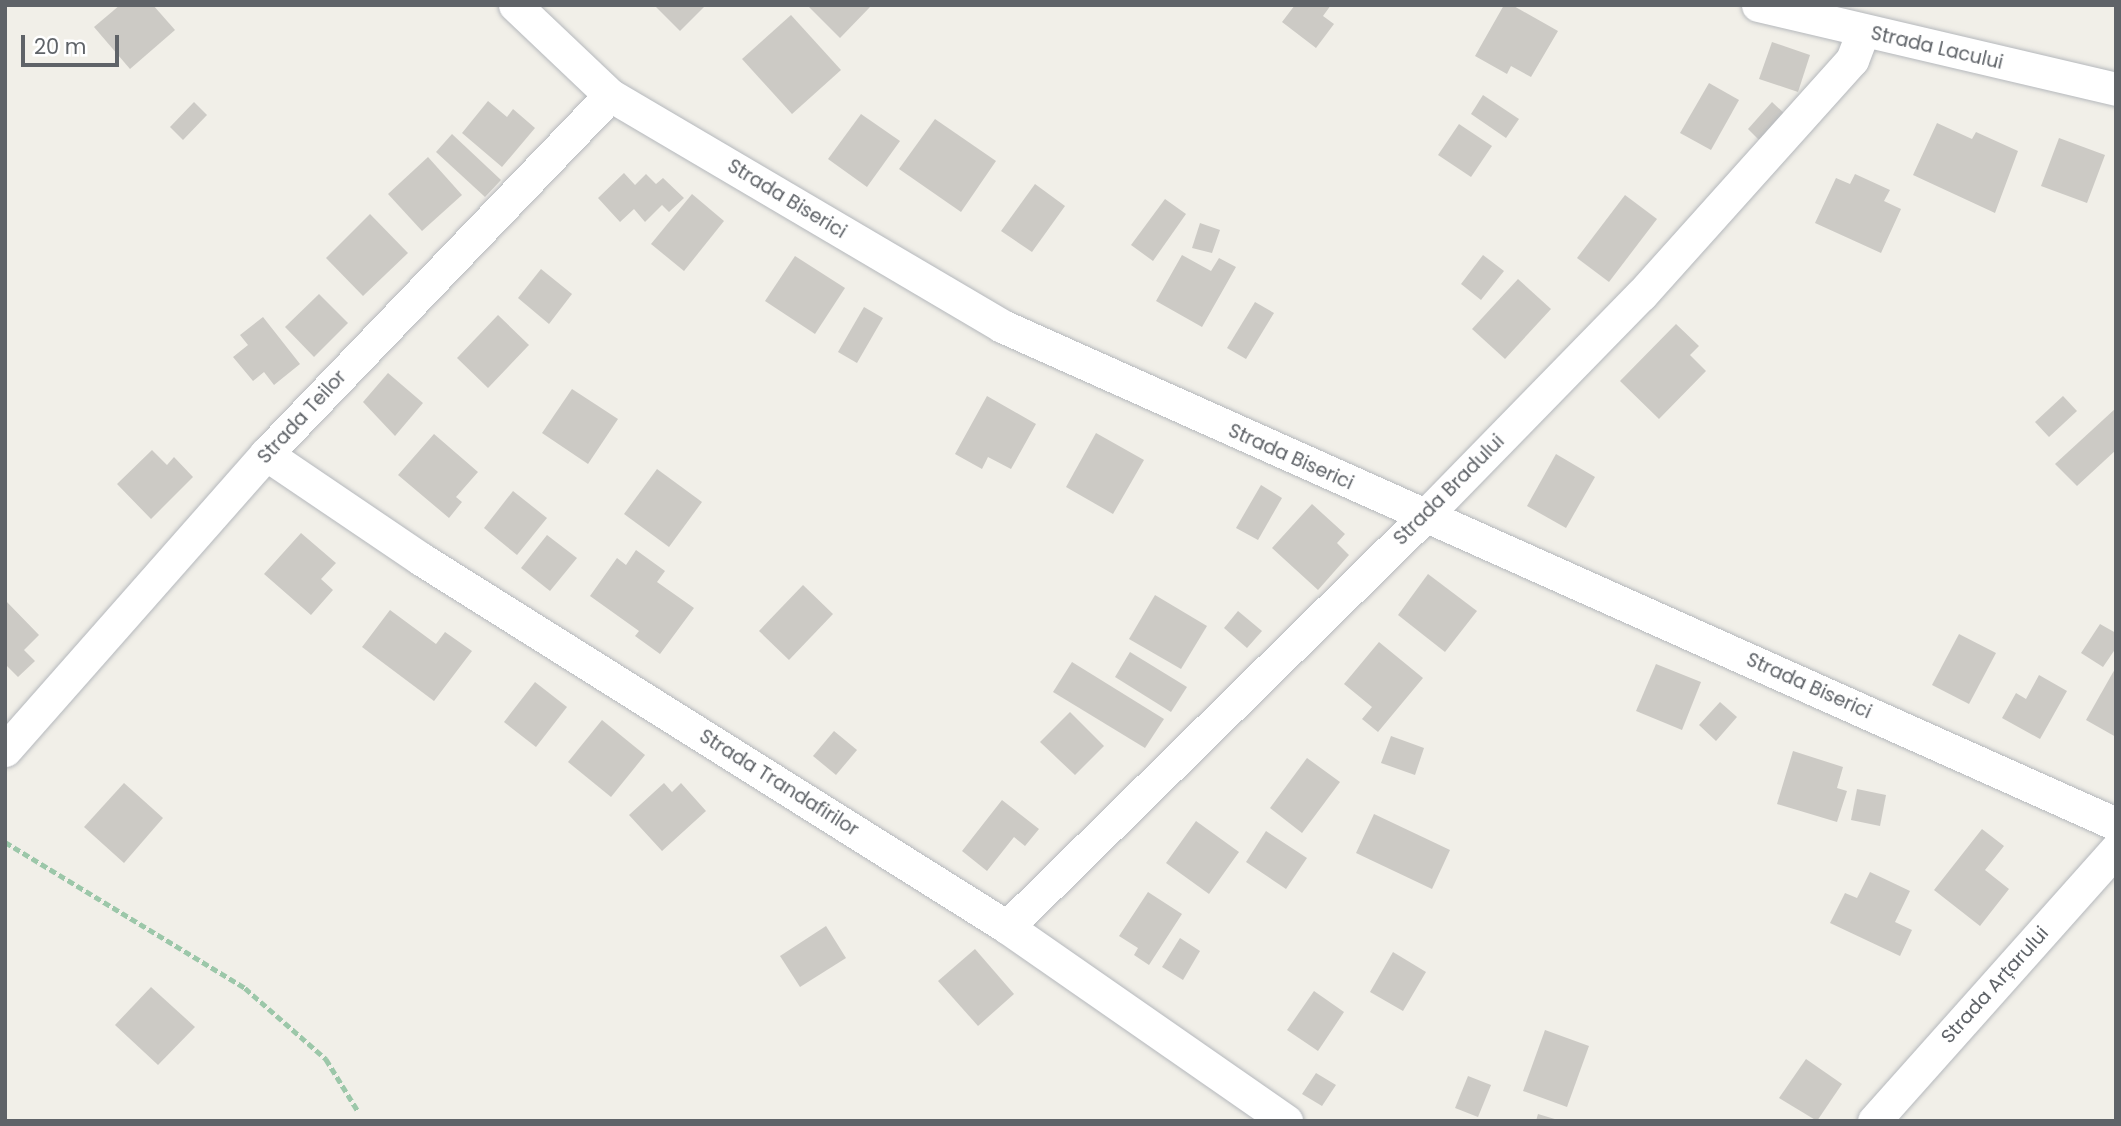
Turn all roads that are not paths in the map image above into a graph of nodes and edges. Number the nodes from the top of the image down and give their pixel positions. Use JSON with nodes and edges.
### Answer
{"nodes":[{"id":1,"x":515,"y":5,"type":"edge"},
{"id":2,"x":1758,"y":5,"type":"edge"},
{"id":3,"x":1863,"y":31,"type":"junction"},
{"id":4,"x":2116,"y":89,"type":"edge"},
{"id":5,"x":610,"y":95,"type":"junction"},
{"id":6,"x":266,"y":454,"type":"junction"},
{"id":7,"x":1424,"y":517,"type":"junction"},
{"id":8,"x":5,"y":750,"type":"edge"},
{"id":9,"x":2116,"y":824,"type":"edge"},
{"id":10,"x":2116,"y":849,"type":"edge"},
{"id":11,"x":1007,"y":927,"type":"junction"},
{"id":12,"x":1286,"y":1121,"type":"edge"},
{"id":13,"x":1874,"y":1121,"type":"edge"}],
"edges":[{"from":1,"to":5,"type":"street","name":"Strada Biserici"},
{"from":2,"to":3,"type":"street","name":"Strada Lacului"},
{"from":3,"to":4,"type":"street","name":"Strada Lacului"},
{"from":3,"to":7,"type":"street","name":"Strada Bradului"},
{"from":5,"to":6,"type":"street","name":"Strada Teilor"},
{"from":5,"to":7,"type":"street","name":"Strada Biserici"},
{"from":6,"to":8,"type":"street","name":"Strada Teilor"},
{"from":6,"to":11,"type":"street","name":"Strada Trandafirilor"},
{"from":7,"to":9,"type":"street","name":"Strada Biserici"},
{"from":7,"to":11,"type":"street","name":"Strada Bradului"},
{"from":10,"to":13,"type":"street","name":"Strada Arțarului"},
{"from":11,"to":12,"type":"street","name":"Strada Trandafirilor"}]}
